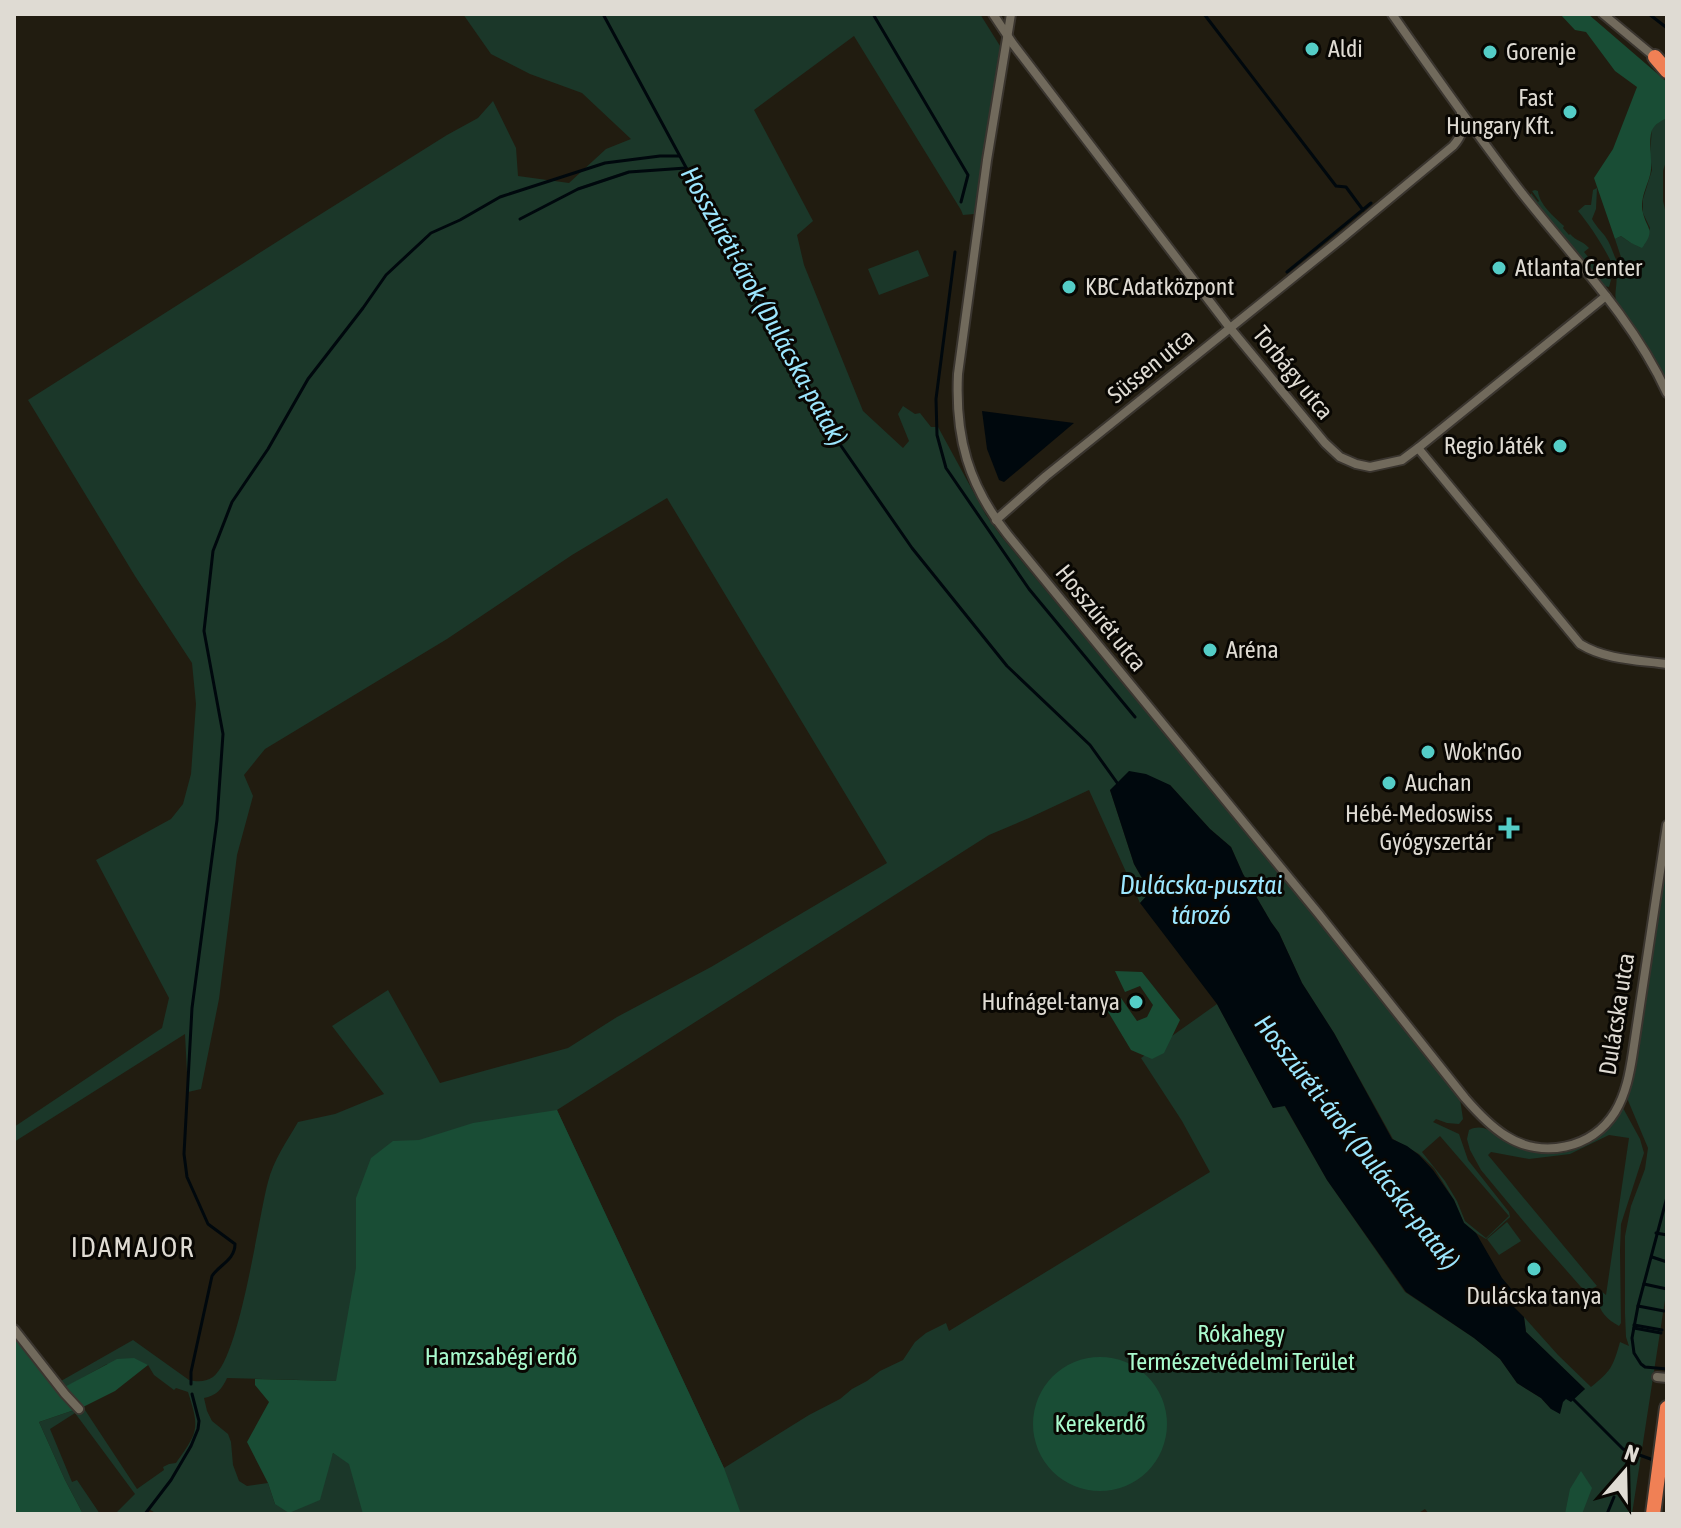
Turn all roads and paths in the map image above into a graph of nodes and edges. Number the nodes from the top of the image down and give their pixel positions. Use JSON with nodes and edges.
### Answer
{"nodes":[{"id":1,"x":993,"y":14,"type":"edge"},
{"id":2,"x":1011,"y":14,"type":"edge"},
{"id":3,"x":1392,"y":14,"type":"edge"},
{"id":4,"x":1603,"y":14,"type":"edge"},
{"id":5,"x":1008,"y":37,"type":"junction"},
{"id":6,"x":1663,"y":64,"type":"edge"},
{"id":7,"x":1461,"y":113,"type":"junction"},
{"id":8,"x":1606,"y":296,"type":"junction"},
{"id":9,"x":1230,"y":328,"type":"junction"},
{"id":10,"x":1667,"y":393,"type":"edge"},
{"id":11,"x":1418,"y":448,"type":"junction"},
{"id":12,"x":996,"y":520,"type":"junction"},
{"id":13,"x":1667,"y":664,"type":"edge"},
{"id":14,"x":1667,"y":825,"type":"edge"},
{"id":15,"x":1490,"y":1124,"type":"joint"},
{"id":16,"x":14,"y":1329,"type":"edge"},
{"id":17,"x":1667,"y":1408,"type":"edge"},
{"id":18,"x":79,"y":1409,"type":"dead end"},
{"id":19,"x":1651,"y":1514,"type":"edge"}],
"edges":[{"from":1,"to":5,"type":"street","name":"Torbágy utca"},
{"from":2,"to":5,"type":"street"},
{"from":3,"to":7,"type":"street"},
{"from":4,"to":6,"type":"street"},
{"from":5,"to":9,"type":"street","name":"Torbágy utca"},
{"from":5,"to":12,"type":"street","name":"Hosszúrét utca"},
{"from":7,"to":8,"type":"street"},
{"from":7,"to":9,"type":"street","name":"Süssen utca"},
{"from":8,"to":10,"type":"street"},
{"from":8,"to":11,"type":"street","name":"Torbágy utca"},
{"from":9,"to":11,"type":"street","name":"Torbágy utca"},
{"from":9,"to":12,"type":"street","name":"Süssen utca"},
{"from":11,"to":13,"type":"street"},
{"from":12,"to":15,"type":"street","name":"Hosszúrét utca"},
{"from":14,"to":15,"type":"street","name":"Dulácska utca"},
{"from":16,"to":18,"type":"street"},
{"from":17,"to":19,"type":"highway"}]}
